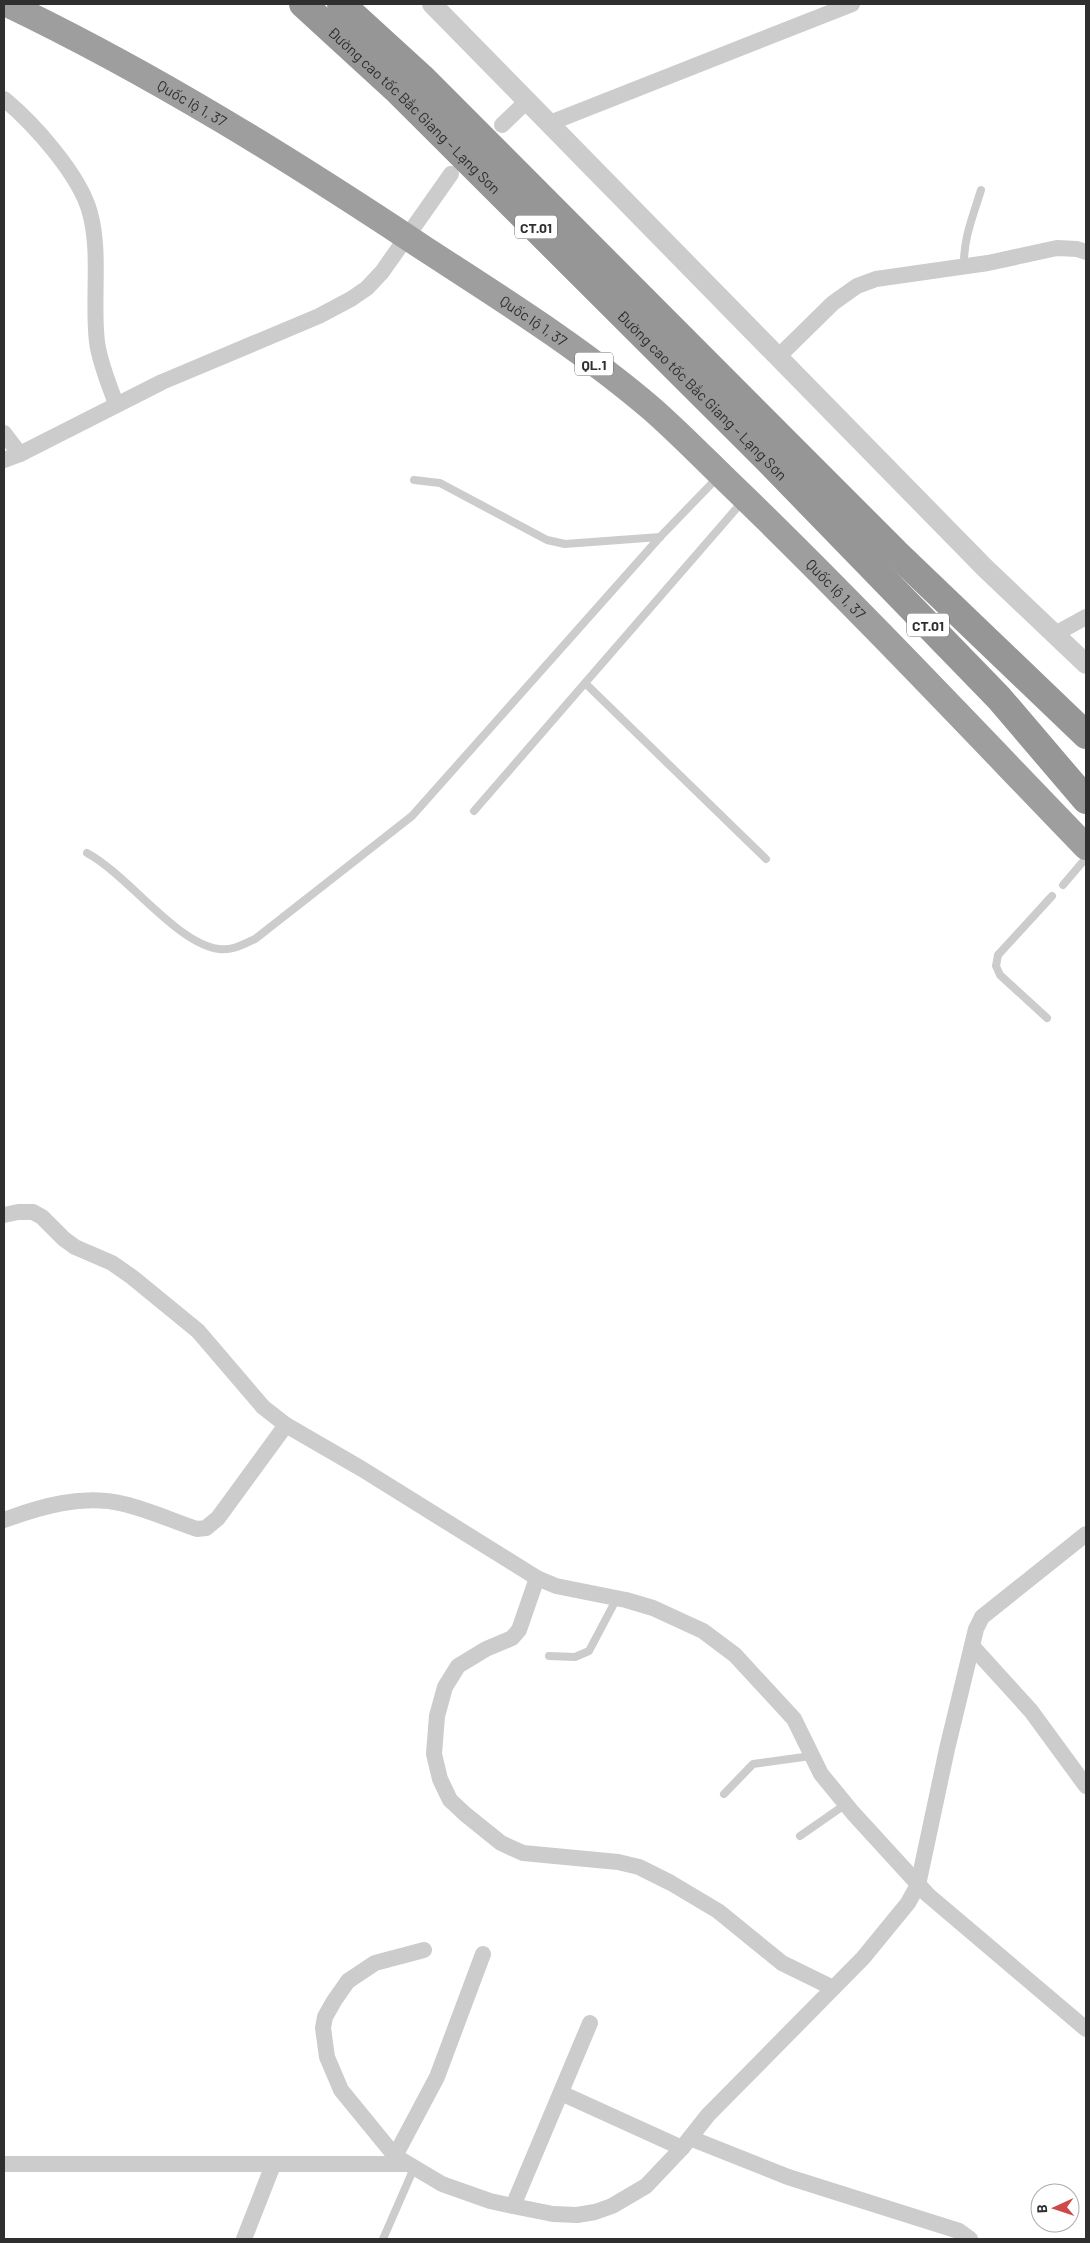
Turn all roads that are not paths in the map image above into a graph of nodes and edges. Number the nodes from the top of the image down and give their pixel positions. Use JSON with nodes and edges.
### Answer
{"nodes":[{"id":1,"x":7,"y":4,"type":"edge"},
{"id":2,"x":303,"y":4,"type":"edge"},
{"id":3,"x":341,"y":4,"type":"edge"},
{"id":4,"x":432,"y":4,"type":"edge"},
{"id":5,"x":852,"y":4,"type":"edge"},
{"id":6,"x":4,"y":99,"type":"edge"},
{"id":7,"x":528,"y":100,"type":"junction"},
{"id":8,"x":550,"y":123,"type":"junction"},
{"id":9,"x":502,"y":125,"type":"dead end"},
{"id":10,"x":451,"y":174,"type":"dead end"},
{"id":11,"x":981,"y":190,"type":"dead end"},
{"id":12,"x":406,"y":236,"type":"junction"},
{"id":13,"x":1086,"y":252,"type":"edge"},
{"id":14,"x":964,"y":267,"type":"junction"},
{"id":15,"x":779,"y":356,"type":"junction"},
{"id":16,"x":116,"y":404,"type":"junction"},
{"id":17,"x":4,"y":432,"type":"edge"},
{"id":18,"x":20,"y":454,"type":"junction"},
{"id":19,"x":4,"y":460,"type":"edge"},
{"id":20,"x":721,"y":473,"type":"junction"},
{"id":21,"x":414,"y":480,"type":"dead end"},
{"id":22,"x":745,"y":498,"type":"junction"},
{"id":23,"x":660,"y":537,"type":"junction"},
{"id":24,"x":1086,"y":617,"type":"edge"},
{"id":25,"x":1055,"y":634,"type":"junction"},
{"id":26,"x":1086,"y":664,"type":"edge"},
{"id":27,"x":585,"y":683,"type":"junction"},
{"id":28,"x":1086,"y":734,"type":"edge"},
{"id":29,"x":1086,"y":800,"type":"edge"},
{"id":30,"x":474,"y":811,"type":"dead end"},
{"id":31,"x":1086,"y":847,"type":"edge"},
{"id":32,"x":87,"y":853,"type":"dead end"},
{"id":33,"x":1086,"y":858,"type":"edge"},
{"id":34,"x":766,"y":859,"type":"dead end"},
{"id":35,"x":1063,"y":885,"type":"dead end"},
{"id":36,"x":1052,"y":896,"type":"dead end"},
{"id":37,"x":1047,"y":1018,"type":"dead end"},
{"id":38,"x":4,"y":1215,"type":"edge"},
{"id":39,"x":286,"y":1425,"type":"junction"},
{"id":40,"x":4,"y":1520,"type":"edge"},
{"id":41,"x":1086,"y":1534,"type":"edge"},
{"id":42,"x":537,"y":1578,"type":"junction"},
{"id":43,"x":617,"y":1598,"type":"junction"},
{"id":44,"x":972,"y":1646,"type":"junction"},
{"id":45,"x":549,"y":1656,"type":"dead end"},
{"id":46,"x":811,"y":1756,"type":"junction"},
{"id":47,"x":1086,"y":1786,"type":"edge"},
{"id":48,"x":724,"y":1794,"type":"dead end"},
{"id":49,"x":846,"y":1804,"type":"junction"},
{"id":50,"x":800,"y":1836,"type":"dead end"},
{"id":51,"x":918,"y":1885,"type":"junction"},
{"id":52,"x":424,"y":1950,"type":"dead end"},
{"id":53,"x":483,"y":1954,"type":"dead end"},
{"id":54,"x":833,"y":1988,"type":"junction"},
{"id":55,"x":590,"y":2023,"type":"dead end"},
{"id":56,"x":1086,"y":2029,"type":"edge"},
{"id":57,"x":561,"y":2093,"type":"junction"},
{"id":58,"x":686,"y":2143,"type":"junction"},
{"id":59,"x":405,"y":2163,"type":"junction"},
{"id":60,"x":4,"y":2164,"type":"edge"},
{"id":61,"x":273,"y":2165,"type":"junction"},
{"id":62,"x":512,"y":2206,"type":"junction"},
{"id":63,"x":244,"y":2239,"type":"edge"},
{"id":64,"x":383,"y":2239,"type":"edge"},
{"id":65,"x":970,"y":2239,"type":"edge"}],
"edges":[{"from":1,"to":12,"type":"highway","name":"Quốc lộ 1, 37","number":"QL.1"},
{"from":2,"to":29,"type":"highway","name":"Đường cao tốc Bắc Giang - Lạng Sơn","number":"CT.01"},
{"from":3,"to":28,"type":"highway","name":"Đường cao tốc Bắc Giang - Lạng Sơn","number":"CT.01"},
{"from":4,"to":7,"type":"street"},
{"from":5,"to":8,"type":"street"},
{"from":6,"to":16,"type":"street"},
{"from":7,"to":8,"type":"street"},
{"from":7,"to":9,"type":"street"},
{"from":8,"to":15,"type":"street"},
{"from":10,"to":12,"type":"street"},
{"from":11,"to":14,"type":"lane"},
{"from":12,"to":16,"type":"street"},
{"from":12,"to":20,"type":"highway","name":"Quốc lộ 1, 37","number":"QL.1"},
{"from":13,"to":14,"type":"street"},
{"from":14,"to":15,"type":"street"},
{"from":15,"to":25,"type":"street"},
{"from":16,"to":18,"type":"street"},
{"from":17,"to":18,"type":"street"},
{"from":18,"to":19,"type":"street"},
{"from":20,"to":22,"type":"highway","name":"Quốc lộ 1, 37","number":"QL.1"},
{"from":20,"to":23,"type":"lane"},
{"from":21,"to":23,"type":"lane"},
{"from":22,"to":27,"type":"lane"},
{"from":22,"to":31,"type":"highway","name":"Quốc lộ 1, 37","number":"QL.1"},
{"from":23,"to":32,"type":"lane"},
{"from":24,"to":25,"type":"street"},
{"from":25,"to":26,"type":"street"},
{"from":27,"to":30,"type":"lane"},
{"from":27,"to":34,"type":"lane"},
{"from":33,"to":35,"type":"lane"},
{"from":36,"to":37,"type":"lane"},
{"from":38,"to":39,"type":"street"},
{"from":39,"to":40,"type":"street"},
{"from":39,"to":42,"type":"street"},
{"from":41,"to":44,"type":"street"},
{"from":42,"to":43,"type":"street"},
{"from":42,"to":54,"type":"street"},
{"from":43,"to":45,"type":"lane"},
{"from":43,"to":46,"type":"street"},
{"from":44,"to":47,"type":"street"},
{"from":44,"to":51,"type":"street"},
{"from":46,"to":48,"type":"lane"},
{"from":46,"to":49,"type":"street"},
{"from":49,"to":50,"type":"lane"},
{"from":49,"to":51,"type":"street"},
{"from":51,"to":54,"type":"street"},
{"from":51,"to":56,"type":"street"},
{"from":52,"to":59,"type":"street"},
{"from":53,"to":59,"type":"street"},
{"from":54,"to":58,"type":"street"},
{"from":55,"to":57,"type":"street"},
{"from":57,"to":58,"type":"street"},
{"from":57,"to":62,"type":"street"},
{"from":58,"to":62,"type":"street"},
{"from":58,"to":65,"type":"street"},
{"from":59,"to":61,"type":"street"},
{"from":59,"to":62,"type":"street"},
{"from":59,"to":64,"type":"lane"},
{"from":60,"to":61,"type":"street"},
{"from":61,"to":63,"type":"street"}]}
